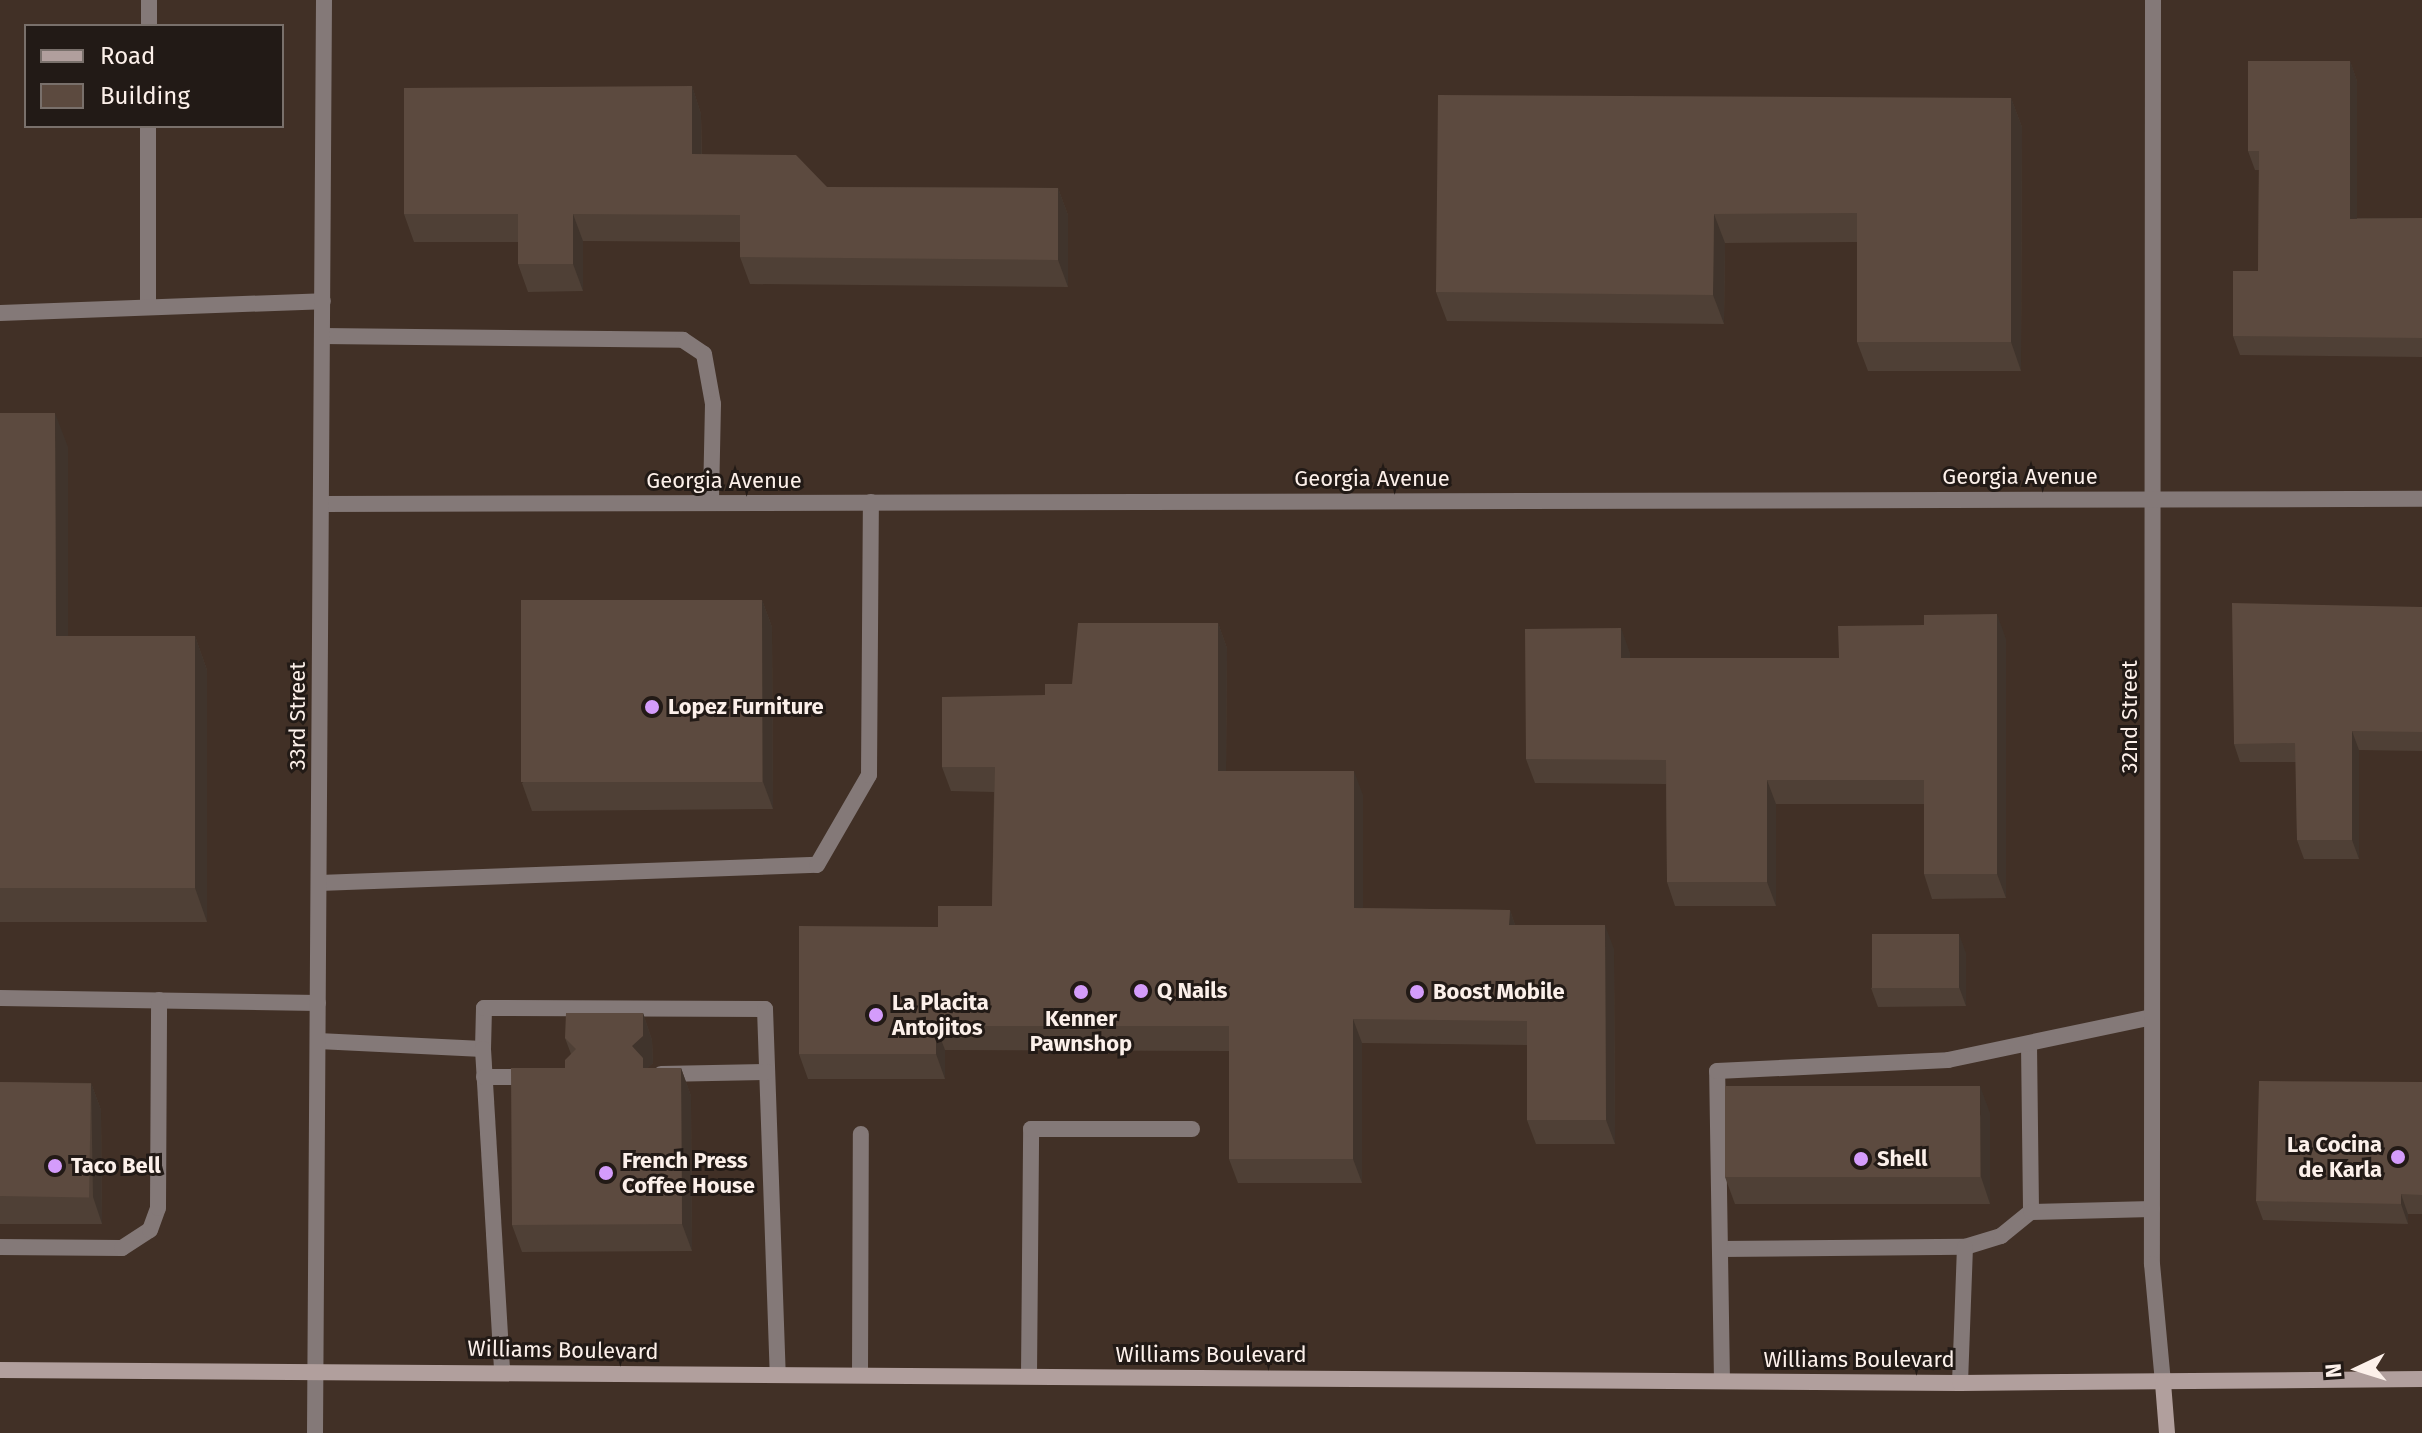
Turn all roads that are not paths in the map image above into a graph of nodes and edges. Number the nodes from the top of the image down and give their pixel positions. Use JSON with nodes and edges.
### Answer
{"nodes":[{"id":1,"x":149,"y":0,"type":"edge"},
{"id":2,"x":324,"y":0,"type":"edge"},
{"id":3,"x":2153,"y":0,"type":"edge"},
{"id":4,"x":149,"y":24,"type":"edge"},
{"id":5,"x":148,"y":128,"type":"edge"},
{"id":6,"x":323,"y":301,"type":"junction"},
{"id":7,"x":148,"y":304,"type":"junction"},
{"id":8,"x":0,"y":313,"type":"edge"},
{"id":9,"x":322,"y":336,"type":"junction"},
{"id":10,"x":2152,"y":499,"type":"junction"},
{"id":11,"x":2422,"y":499,"type":"edge"},
{"id":12,"x":871,"y":502,"type":"junction"},
{"id":13,"x":711,"y":503,"type":"junction"},
{"id":14,"x":322,"y":504,"type":"junction"},
{"id":15,"x":319,"y":883,"type":"junction"},
{"id":16,"x":0,"y":998,"type":"edge"},
{"id":17,"x":159,"y":1000,"type":"junction"},
{"id":18,"x":318,"y":1003,"type":"junction"},
{"id":19,"x":2152,"y":1017,"type":"junction"},
{"id":20,"x":318,"y":1041,"type":"junction"},
{"id":21,"x":2029,"y":1045,"type":"junction"},
{"id":22,"x":483,"y":1049,"type":"junction"},
{"id":23,"x":767,"y":1072,"type":"junction"},
{"id":24,"x":653,"y":1074,"type":"edge"},
{"id":25,"x":545,"y":1076,"type":"edge"},
{"id":26,"x":484,"y":1077,"type":"junction"},
{"id":27,"x":1192,"y":1129,"type":"dead end"},
{"id":28,"x":861,"y":1134,"type":"dead end"},
{"id":29,"x":2152,"y":1209,"type":"junction"},
{"id":30,"x":2031,"y":1212,"type":"junction"},
{"id":31,"x":0,"y":1247,"type":"edge"},
{"id":32,"x":1965,"y":1247,"type":"junction"},
{"id":33,"x":1720,"y":1249,"type":"junction"},
{"id":34,"x":316,"y":1369,"type":"junction"},
{"id":35,"x":0,"y":1370,"type":"edge"},
{"id":36,"x":502,"y":1372,"type":"junction"},
{"id":37,"x":778,"y":1373,"type":"junction"},
{"id":38,"x":860,"y":1374,"type":"junction"},
{"id":39,"x":1029,"y":1375,"type":"junction"},
{"id":40,"x":2422,"y":1379,"type":"edge"},
{"id":41,"x":1722,"y":1381,"type":"junction"},
{"id":42,"x":1960,"y":1383,"type":"junction"},
{"id":43,"x":2163,"y":1383,"type":"junction"},
{"id":44,"x":315,"y":1433,"type":"edge"},
{"id":45,"x":2167,"y":1433,"type":"edge"}],
"edges":[{"from":1,"to":4,"type":"street"},
{"from":2,"to":6,"type":"street","name":"33rd Street"},
{"from":3,"to":10,"type":"street","name":"32nd Street"},
{"from":5,"to":7,"type":"street"},
{"from":6,"to":7,"type":"street"},
{"from":6,"to":9,"type":"street","name":"33rd Street"},
{"from":7,"to":8,"type":"street"},
{"from":9,"to":13,"type":"street"},
{"from":9,"to":14,"type":"street","name":"33rd Street"},
{"from":10,"to":11,"type":"street","name":"Georgia Avenue"},
{"from":10,"to":12,"type":"street","name":"Georgia Avenue"},
{"from":10,"to":19,"type":"street","name":"32nd Street"},
{"from":12,"to":13,"type":"street","name":"Georgia Avenue"},
{"from":12,"to":15,"type":"street"},
{"from":13,"to":14,"type":"street","name":"Georgia Avenue"},
{"from":14,"to":15,"type":"street","name":"33rd Street"},
{"from":15,"to":18,"type":"street","name":"33rd Street"},
{"from":16,"to":17,"type":"street"},
{"from":17,"to":18,"type":"street"},
{"from":17,"to":31,"type":"street"},
{"from":18,"to":20,"type":"street","name":"33rd Street"},
{"from":19,"to":21,"type":"street"},
{"from":19,"to":29,"type":"street","name":"32nd Street"},
{"from":20,"to":22,"type":"street"},
{"from":20,"to":34,"type":"street","name":"33rd Street"},
{"from":21,"to":30,"type":"street"},
{"from":21,"to":33,"type":"street"},
{"from":22,"to":23,"type":"street"},
{"from":22,"to":26,"type":"street"},
{"from":23,"to":24,"type":"street"},
{"from":23,"to":37,"type":"street"},
{"from":25,"to":26,"type":"street"},
{"from":26,"to":36,"type":"street"},
{"from":27,"to":39,"type":"street"},
{"from":28,"to":38,"type":"street"},
{"from":29,"to":30,"type":"street"},
{"from":29,"to":43,"type":"street","name":"32nd Street"},
{"from":30,"to":32,"type":"street"},
{"from":32,"to":33,"type":"street"},
{"from":32,"to":42,"type":"street"},
{"from":33,"to":41,"type":"street"},
{"from":34,"to":35,"type":"main road","name":"Williams Boulevard"},
{"from":34,"to":36,"type":"main road","name":"Williams Boulevard"},
{"from":34,"to":44,"type":"street","name":"33rd Street"},
{"from":36,"to":37,"type":"main road","name":"Williams Boulevard"},
{"from":37,"to":38,"type":"main road","name":"Williams Boulevard"},
{"from":38,"to":39,"type":"main road","name":"Williams Boulevard"},
{"from":39,"to":41,"type":"main road","name":"Williams Boulevard"},
{"from":40,"to":43,"type":"main road","name":"Williams Boulevard"},
{"from":41,"to":42,"type":"main road","name":"Williams Boulevard"},
{"from":42,"to":43,"type":"main road","name":"Williams Boulevard"},
{"from":43,"to":45,"type":"main road","name":"32nd Street"}]}
